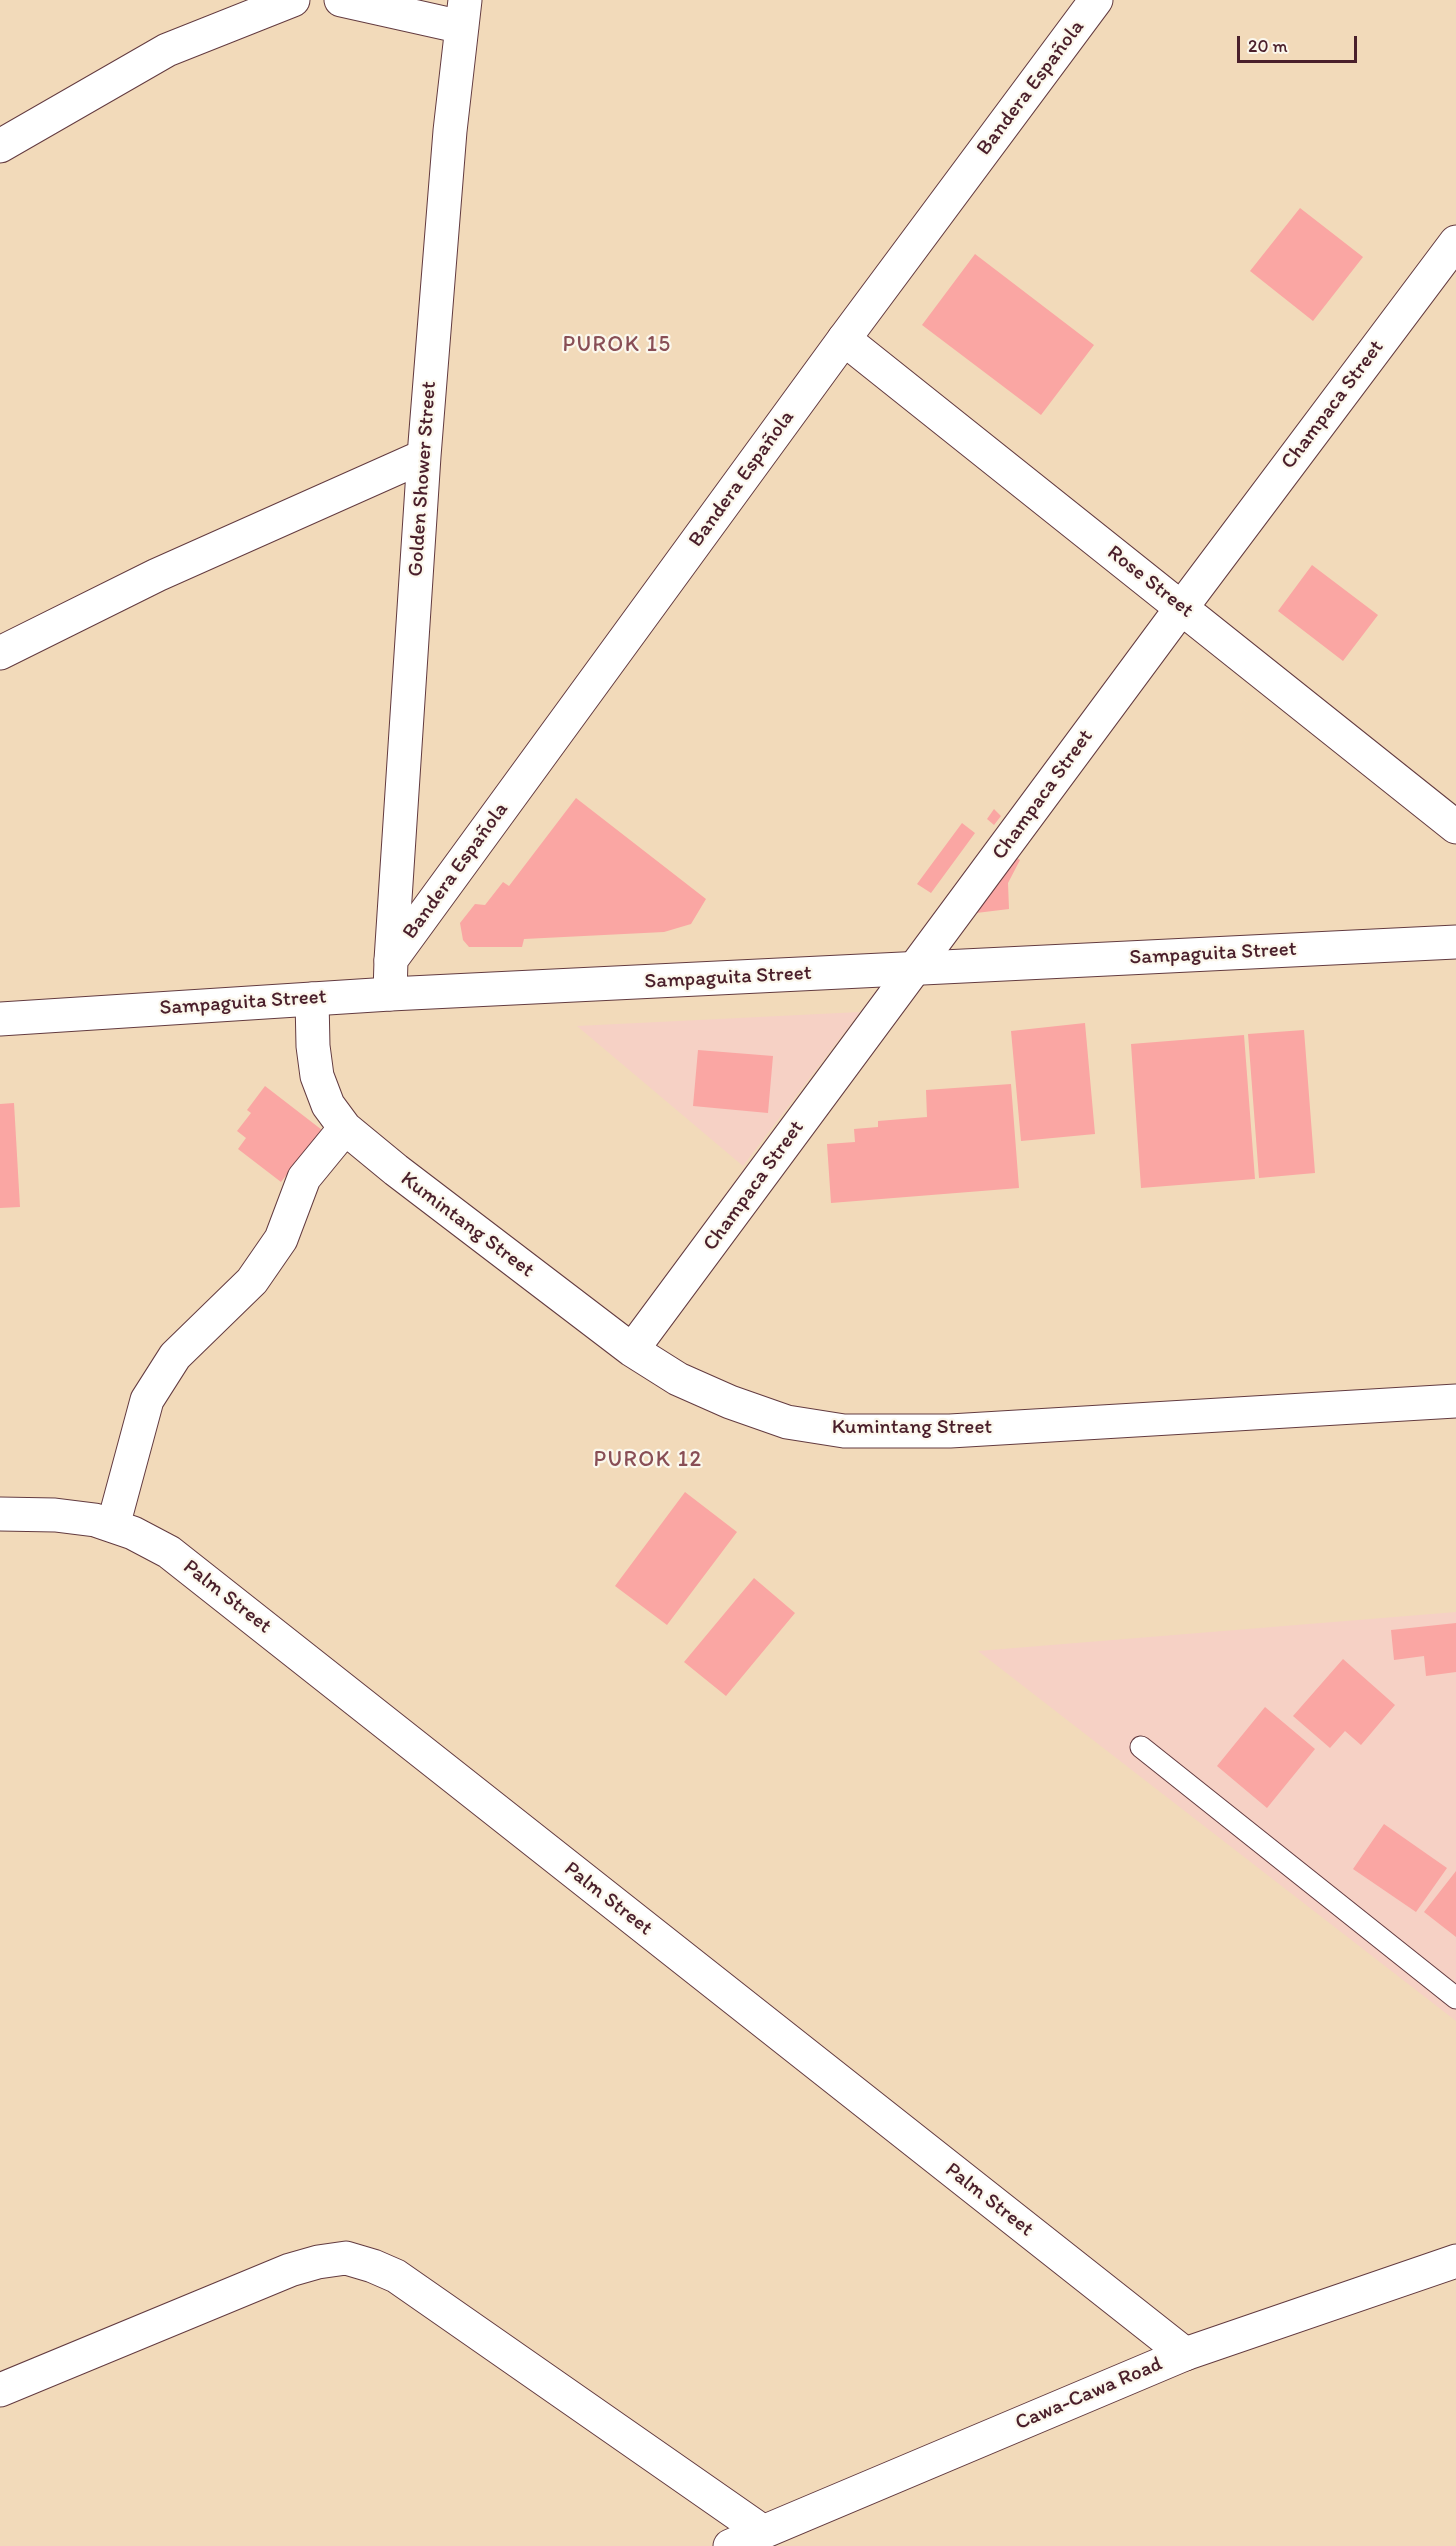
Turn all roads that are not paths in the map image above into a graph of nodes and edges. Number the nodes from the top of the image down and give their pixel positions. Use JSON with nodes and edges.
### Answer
{"nodes":[{"id":1,"x":293,"y":0,"type":"edge"},
{"id":2,"x":341,"y":0,"type":"edge"},
{"id":3,"x":1096,"y":0,"type":"edge"},
{"id":4,"x":463,"y":13,"type":"edge"},
{"id":5,"x":0,"y":146,"type":"edge"},
{"id":6,"x":1456,"y":242,"type":"edge"},
{"id":7,"x":844,"y":339,"type":"junction"},
{"id":8,"x":424,"y":456,"type":"junction"},
{"id":9,"x":1182,"y":607,"type":"junction"},
{"id":10,"x":0,"y":653,"type":"edge"},
{"id":11,"x":1456,"y":827,"type":"edge"},
{"id":12,"x":1456,"y":942,"type":"edge"},
{"id":13,"x":392,"y":960,"type":"junction"},
{"id":14,"x":915,"y":968,"type":"junction"},
{"id":15,"x":390,"y":994,"type":"junction"},
{"id":16,"x":312,"y":999,"type":"junction"},
{"id":17,"x":0,"y":1019,"type":"edge"},
{"id":18,"x":345,"y":1128,"type":"junction"},
{"id":19,"x":632,"y":1350,"type":"junction"},
{"id":20,"x":1456,"y":1401,"type":"edge"},
{"id":21,"x":0,"y":1514,"type":"edge"},
{"id":22,"x":114,"y":1526,"type":"junction"},
{"id":23,"x":1141,"y":1747,"type":"dead end"},
{"id":24,"x":1456,"y":1998,"type":"edge"},
{"id":25,"x":1456,"y":2261,"type":"edge"},
{"id":26,"x":1185,"y":2354,"type":"junction"},
{"id":27,"x":0,"y":2390,"type":"edge"},
{"id":28,"x":762,"y":2531,"type":"junction"},
{"id":29,"x":730,"y":2546,"type":"edge"}],
"edges":[{"from":1,"to":5,"type":"main road"},
{"from":2,"to":4,"type":"main road"},
{"from":3,"to":7,"type":"main road","name":"Bandera Española"},
{"from":4,"to":8,"type":"main road","name":"Golden Shower Street"},
{"from":6,"to":9,"type":"main road","name":"Champaca Street"},
{"from":7,"to":9,"type":"main road","name":"Rose Street"},
{"from":7,"to":13,"type":"main road","name":"Bandera Española"},
{"from":8,"to":10,"type":"main road"},
{"from":8,"to":13,"type":"main road","name":"Golden Shower Street"},
{"from":9,"to":11,"type":"main road","name":"Rose Street"},
{"from":9,"to":14,"type":"main road","name":"Champaca Street"},
{"from":12,"to":14,"type":"main road","name":"Sampaguita Street"},
{"from":13,"to":15,"type":"main road","name":"Golden Shower Street"},
{"from":14,"to":15,"type":"main road","name":"Sampaguita Street"},
{"from":14,"to":19,"type":"main road","name":"Champaca Street"},
{"from":15,"to":16,"type":"main road","name":"Sampaguita Street"},
{"from":16,"to":17,"type":"main road","name":"Sampaguita Street"},
{"from":16,"to":18,"type":"main road","name":"Kumintang Street"},
{"from":18,"to":19,"type":"main road","name":"Kumintang Street"},
{"from":18,"to":22,"type":"main road"},
{"from":19,"to":20,"type":"main road","name":"Kumintang Street"},
{"from":21,"to":22,"type":"main road","name":"Palm Street"},
{"from":22,"to":26,"type":"main road","name":"Palm Street"},
{"from":23,"to":24,"type":"lane"},
{"from":25,"to":26,"type":"main road","name":"Cawa-Cawa Road"},
{"from":26,"to":28,"type":"main road","name":"Cawa-Cawa Road"},
{"from":27,"to":28,"type":"main road"},
{"from":28,"to":29,"type":"main road","name":"Cawa-Cawa Road"}]}
